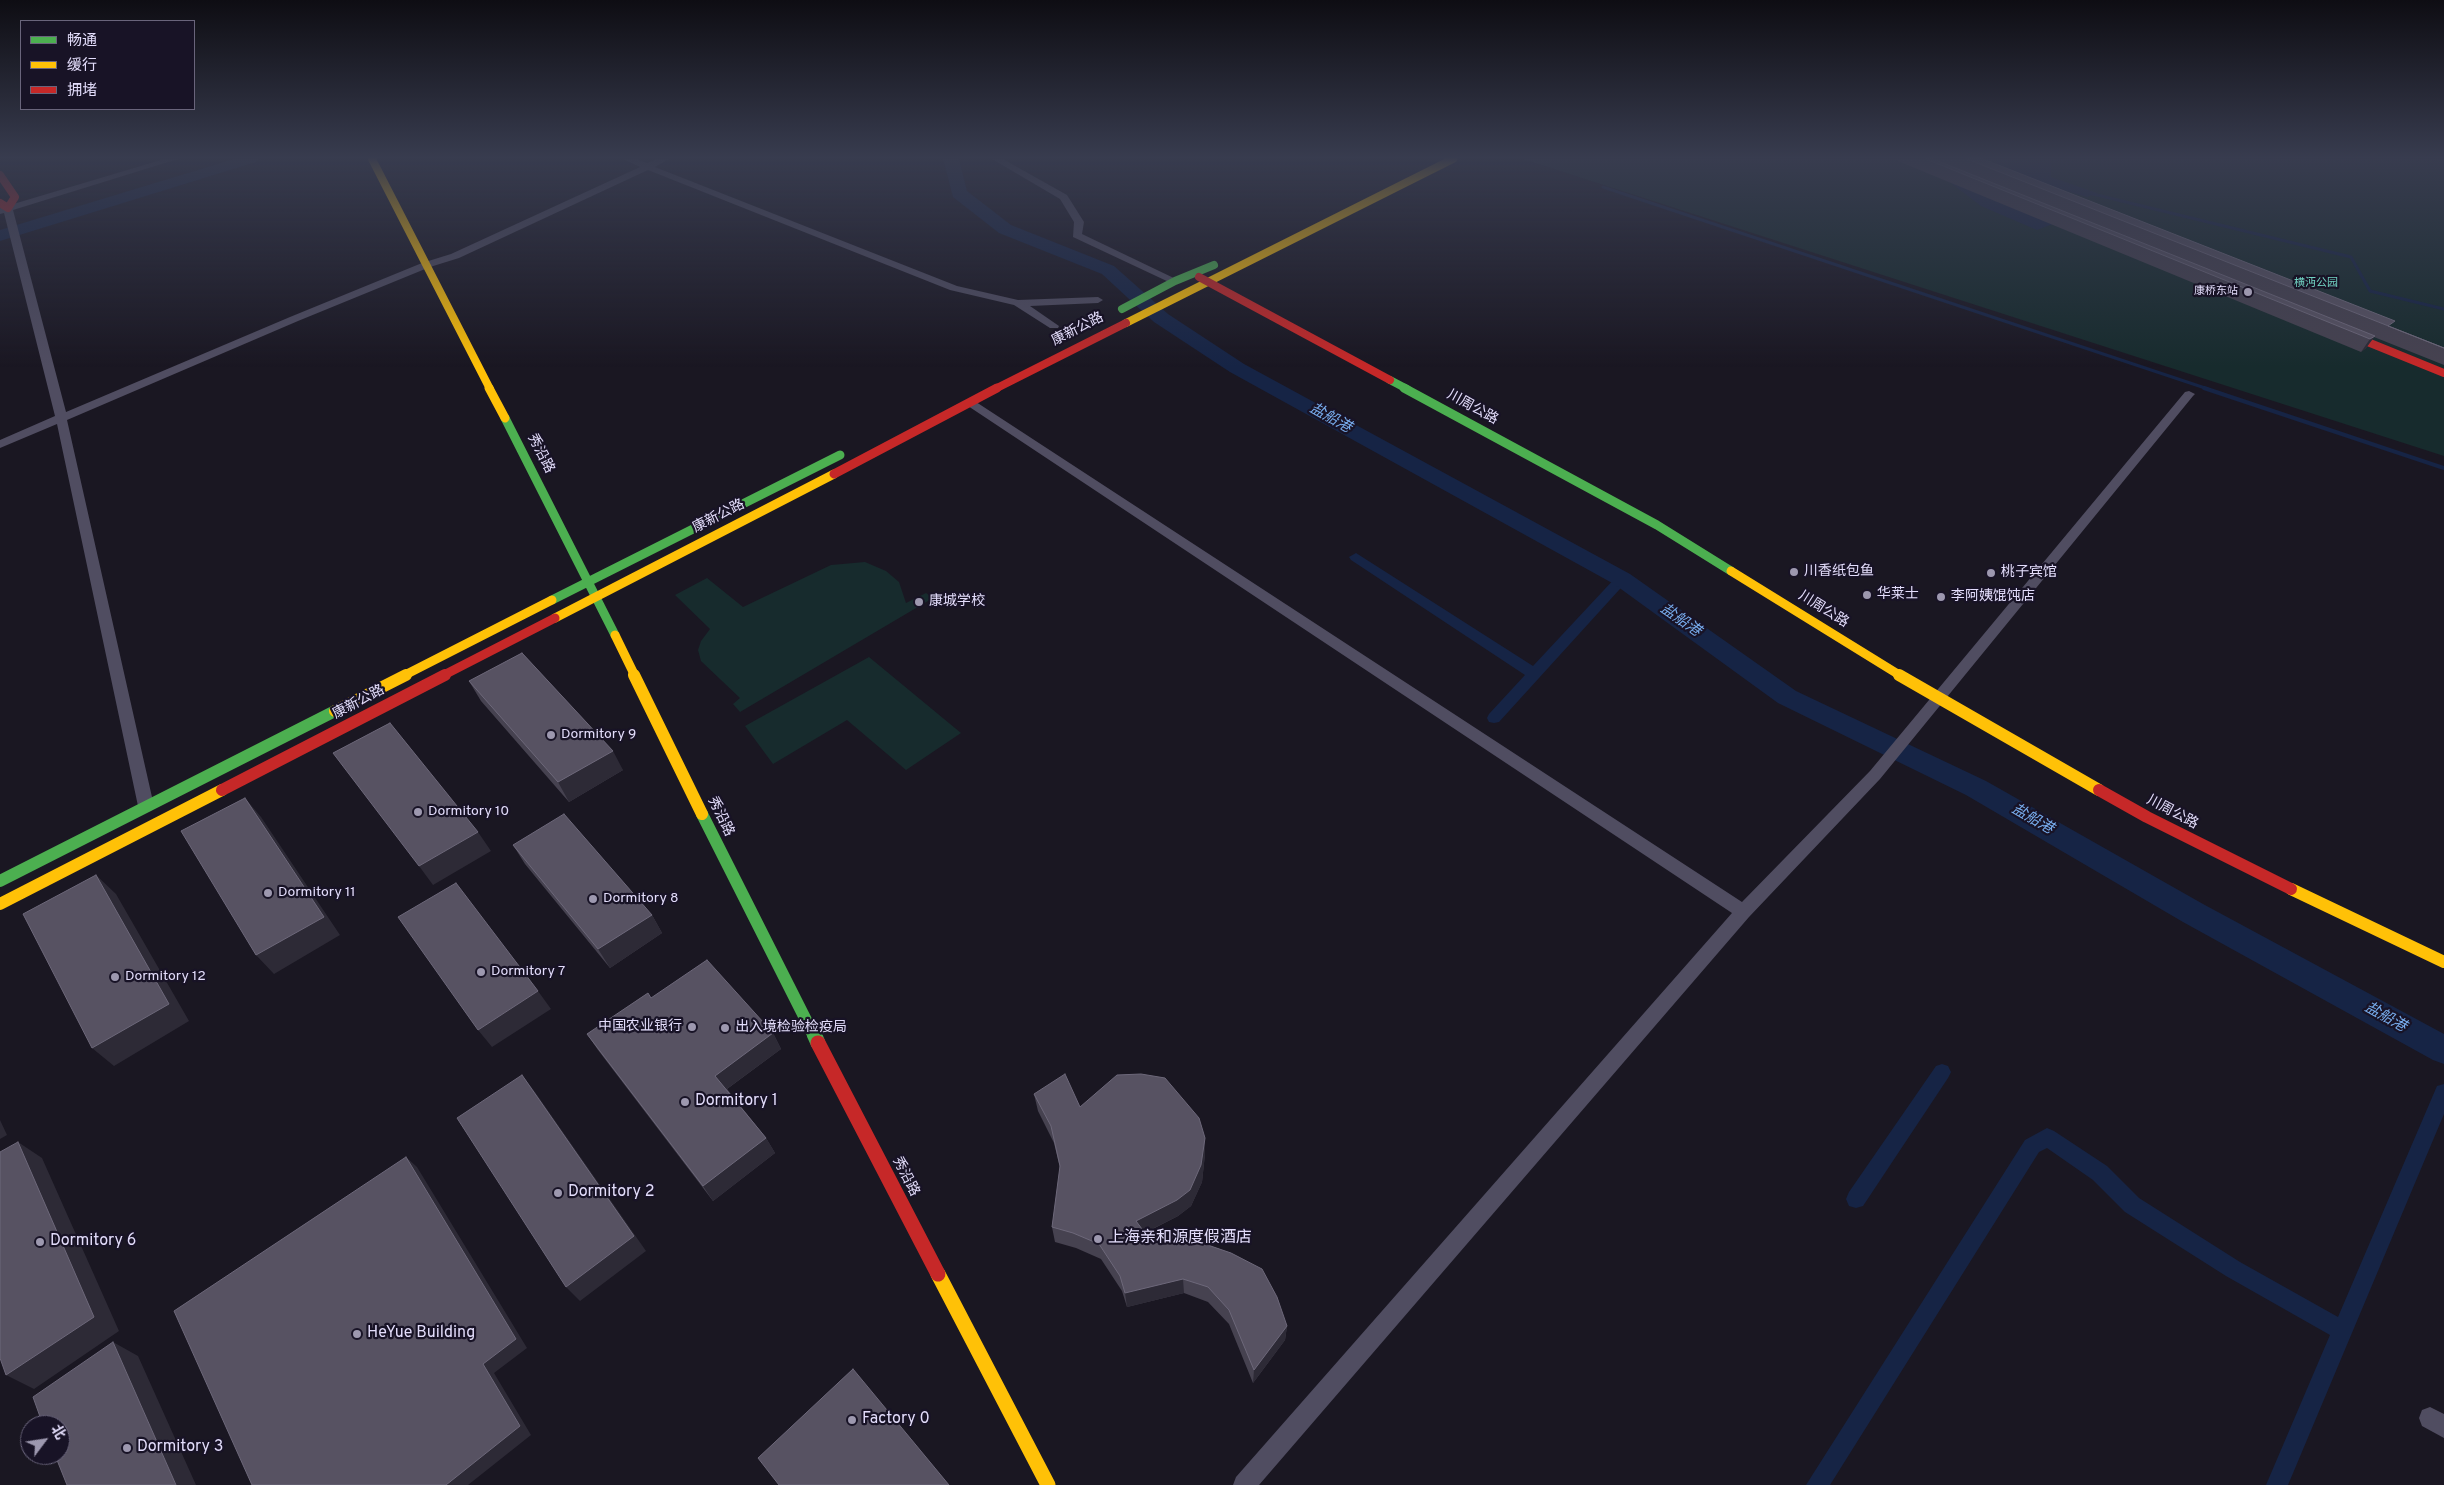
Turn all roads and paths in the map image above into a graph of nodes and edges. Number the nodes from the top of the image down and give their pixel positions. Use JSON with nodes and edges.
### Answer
{"nodes":[{"id":1,"x":9,"y":228,"type":"edge"},
{"id":2,"x":407,"y":228,"type":"edge"},
{"id":3,"x":514,"y":228,"type":"edge"},
{"id":4,"x":802,"y":228,"type":"edge"},
{"id":5,"x":1078,"y":228,"type":"edge"},
{"id":6,"x":1295,"y":228,"type":"edge"},
{"id":7,"x":1314,"y":228,"type":"edge"},
{"id":8,"x":426,"y":265,"type":"junction"},
{"id":9,"x":1192,"y":274,"type":"junction"},
{"id":10,"x":1207,"y":282,"type":"junction"},
{"id":11,"x":1170,"y":284,"type":"junction"},
{"id":12,"x":1098,"y":300,"type":"dead end"},
{"id":13,"x":1018,"y":302,"type":"junction"},
{"id":14,"x":1119,"y":312,"type":"dead end"},
{"id":15,"x":1054,"y":326,"type":"dead end"},
{"id":16,"x":1082,"y":332,"type":"dead end"},
{"id":17,"x":2444,"y":366,"type":"edge"},
{"id":18,"x":2444,"y":373,"type":"edge"},
{"id":19,"x":2189,"y":394,"type":"dead end"},
{"id":20,"x":970,"y":402,"type":"junction"},
{"id":21,"x":924,"y":413,"type":"dead end"},
{"id":22,"x":62,"y":417,"type":"junction"},
{"id":23,"x":0,"y":444,"type":"edge"},
{"id":24,"x":854,"y":448,"type":"dead end"},
{"id":25,"x":589,"y":581,"type":"junction"},
{"id":26,"x":596,"y":596,"type":"junction"},
{"id":27,"x":1938,"y":699,"type":"junction"},
{"id":28,"x":146,"y":806,"type":"junction"},
{"id":29,"x":0,"y":881,"type":"edge"},
{"id":30,"x":0,"y":904,"type":"edge"},
{"id":31,"x":1743,"y":912,"type":"junction"},
{"id":32,"x":2444,"y":962,"type":"edge"},
{"id":33,"x":1048,"y":1485,"type":"edge"},
{"id":34,"x":1244,"y":1485,"type":"edge"}],
"edges":[{"from":1,"to":22,"type":"street"},
{"from":2,"to":8,"type":"main road","name":"秀沿路"},
{"from":3,"to":8,"type":"street"},
{"from":4,"to":13,"type":"street"},
{"from":5,"to":11,"type":"street"},
{"from":6,"to":9,"type":"main road"},
{"from":7,"to":10,"type":"main road","name":"康新公路"},
{"from":8,"to":22,"type":"street"},
{"from":8,"to":25,"type":"main road","name":"秀沿路"},
{"from":9,"to":10,"type":"main road","name":"川周公路"},
{"from":9,"to":11,"type":"main road"},
{"from":10,"to":20,"type":"main road","name":"康新公路"},
{"from":10,"to":27,"type":"main road","name":"川周公路"},
{"from":11,"to":14,"type":"main road"},
{"from":12,"to":13,"type":"street"},
{"from":13,"to":15,"type":"street"},
{"from":16,"to":21,"type":"main road","name":"康新公路"},
{"from":17,"to":18,"type":"main road"},
{"from":19,"to":27,"type":"street"},
{"from":20,"to":26,"type":"main road","name":"康新公路"},
{"from":20,"to":31,"type":"street"},
{"from":22,"to":23,"type":"street"},
{"from":22,"to":28,"type":"street"},
{"from":24,"to":25,"type":"main road","name":"康新公路"},
{"from":25,"to":26,"type":"main road","name":"秀沿路"},
{"from":25,"to":28,"type":"main road","name":"康新公路"},
{"from":26,"to":30,"type":"main road","name":"康新公路"},
{"from":26,"to":33,"type":"main road","name":"秀沿路"},
{"from":27,"to":31,"type":"street"},
{"from":27,"to":32,"type":"main road","name":"川周公路"},
{"from":28,"to":29,"type":"main road","name":"康新公路"},
{"from":31,"to":34,"type":"street"}]}
